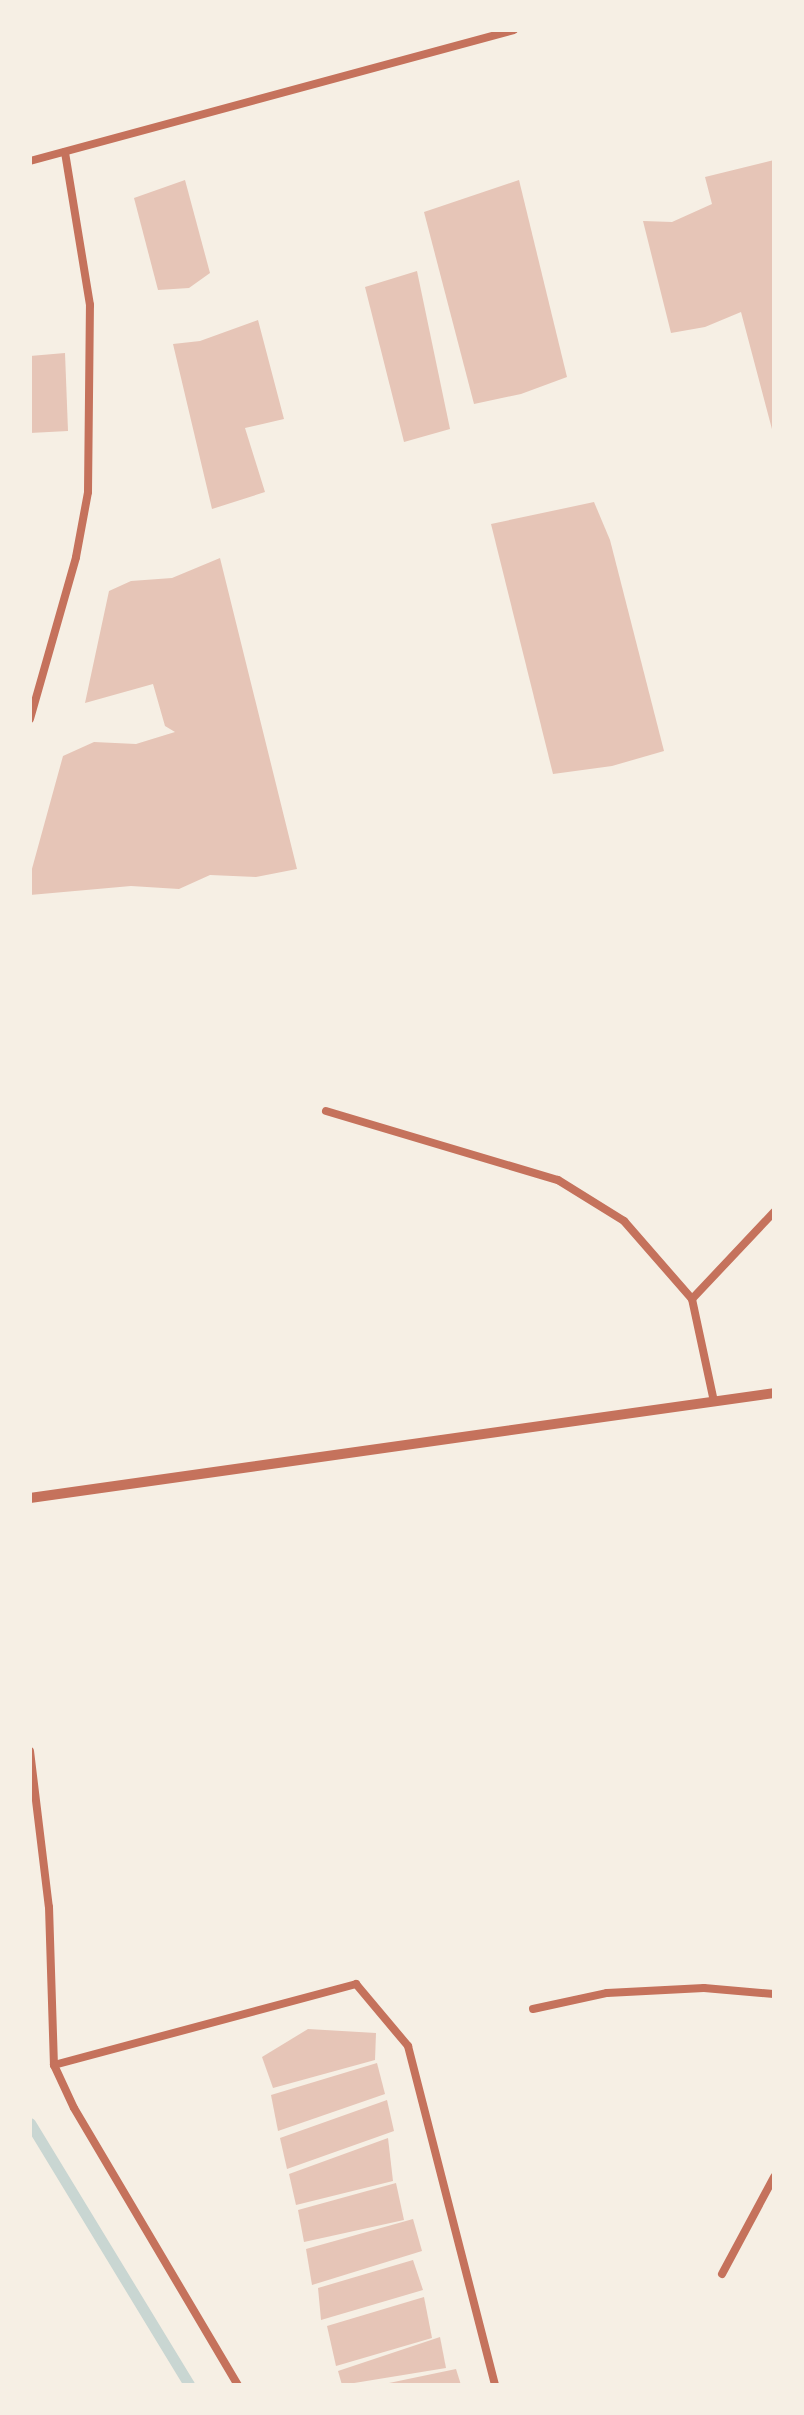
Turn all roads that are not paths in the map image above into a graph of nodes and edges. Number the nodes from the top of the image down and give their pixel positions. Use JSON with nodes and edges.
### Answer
{"nodes":[{"id":1,"x":514,"y":30,"type":"edge"},
{"id":2,"x":65,"y":152,"type":"junction"},
{"id":3,"x":30,"y":161,"type":"edge"},
{"id":4,"x":30,"y":719,"type":"edge"},
{"id":5,"x":326,"y":1111,"type":"dead end"},
{"id":6,"x":774,"y":1212,"type":"edge"},
{"id":7,"x":692,"y":1298,"type":"junction"},
{"id":8,"x":774,"y":1394,"type":"edge"},
{"id":9,"x":714,"y":1402,"type":"junction"},
{"id":10,"x":30,"y":1498,"type":"edge"},
{"id":11,"x":30,"y":1751,"type":"edge"},
{"id":12,"x":774,"y":1994,"type":"edge"},
{"id":13,"x":534,"y":2010,"type":"dead end"},
{"id":14,"x":54,"y":2065,"type":"junction"},
{"id":15,"x":774,"y":2177,"type":"edge"},
{"id":16,"x":722,"y":2274,"type":"dead end"},
{"id":17,"x":238,"y":2385,"type":"edge"},
{"id":18,"x":495,"y":2385,"type":"edge"}],
"edges":[{"from":1,"to":2,"type":"lane"},
{"from":2,"to":3,"type":"lane"},
{"from":2,"to":4,"type":"lane"},
{"from":5,"to":7,"type":"lane"},
{"from":6,"to":7,"type":"lane"},
{"from":7,"to":9,"type":"lane"},
{"from":8,"to":9,"type":"street"},
{"from":9,"to":10,"type":"street"},
{"from":11,"to":14,"type":"lane"},
{"from":12,"to":13,"type":"lane"},
{"from":14,"to":17,"type":"lane"},
{"from":14,"to":18,"type":"lane"},
{"from":15,"to":16,"type":"lane"}]}
